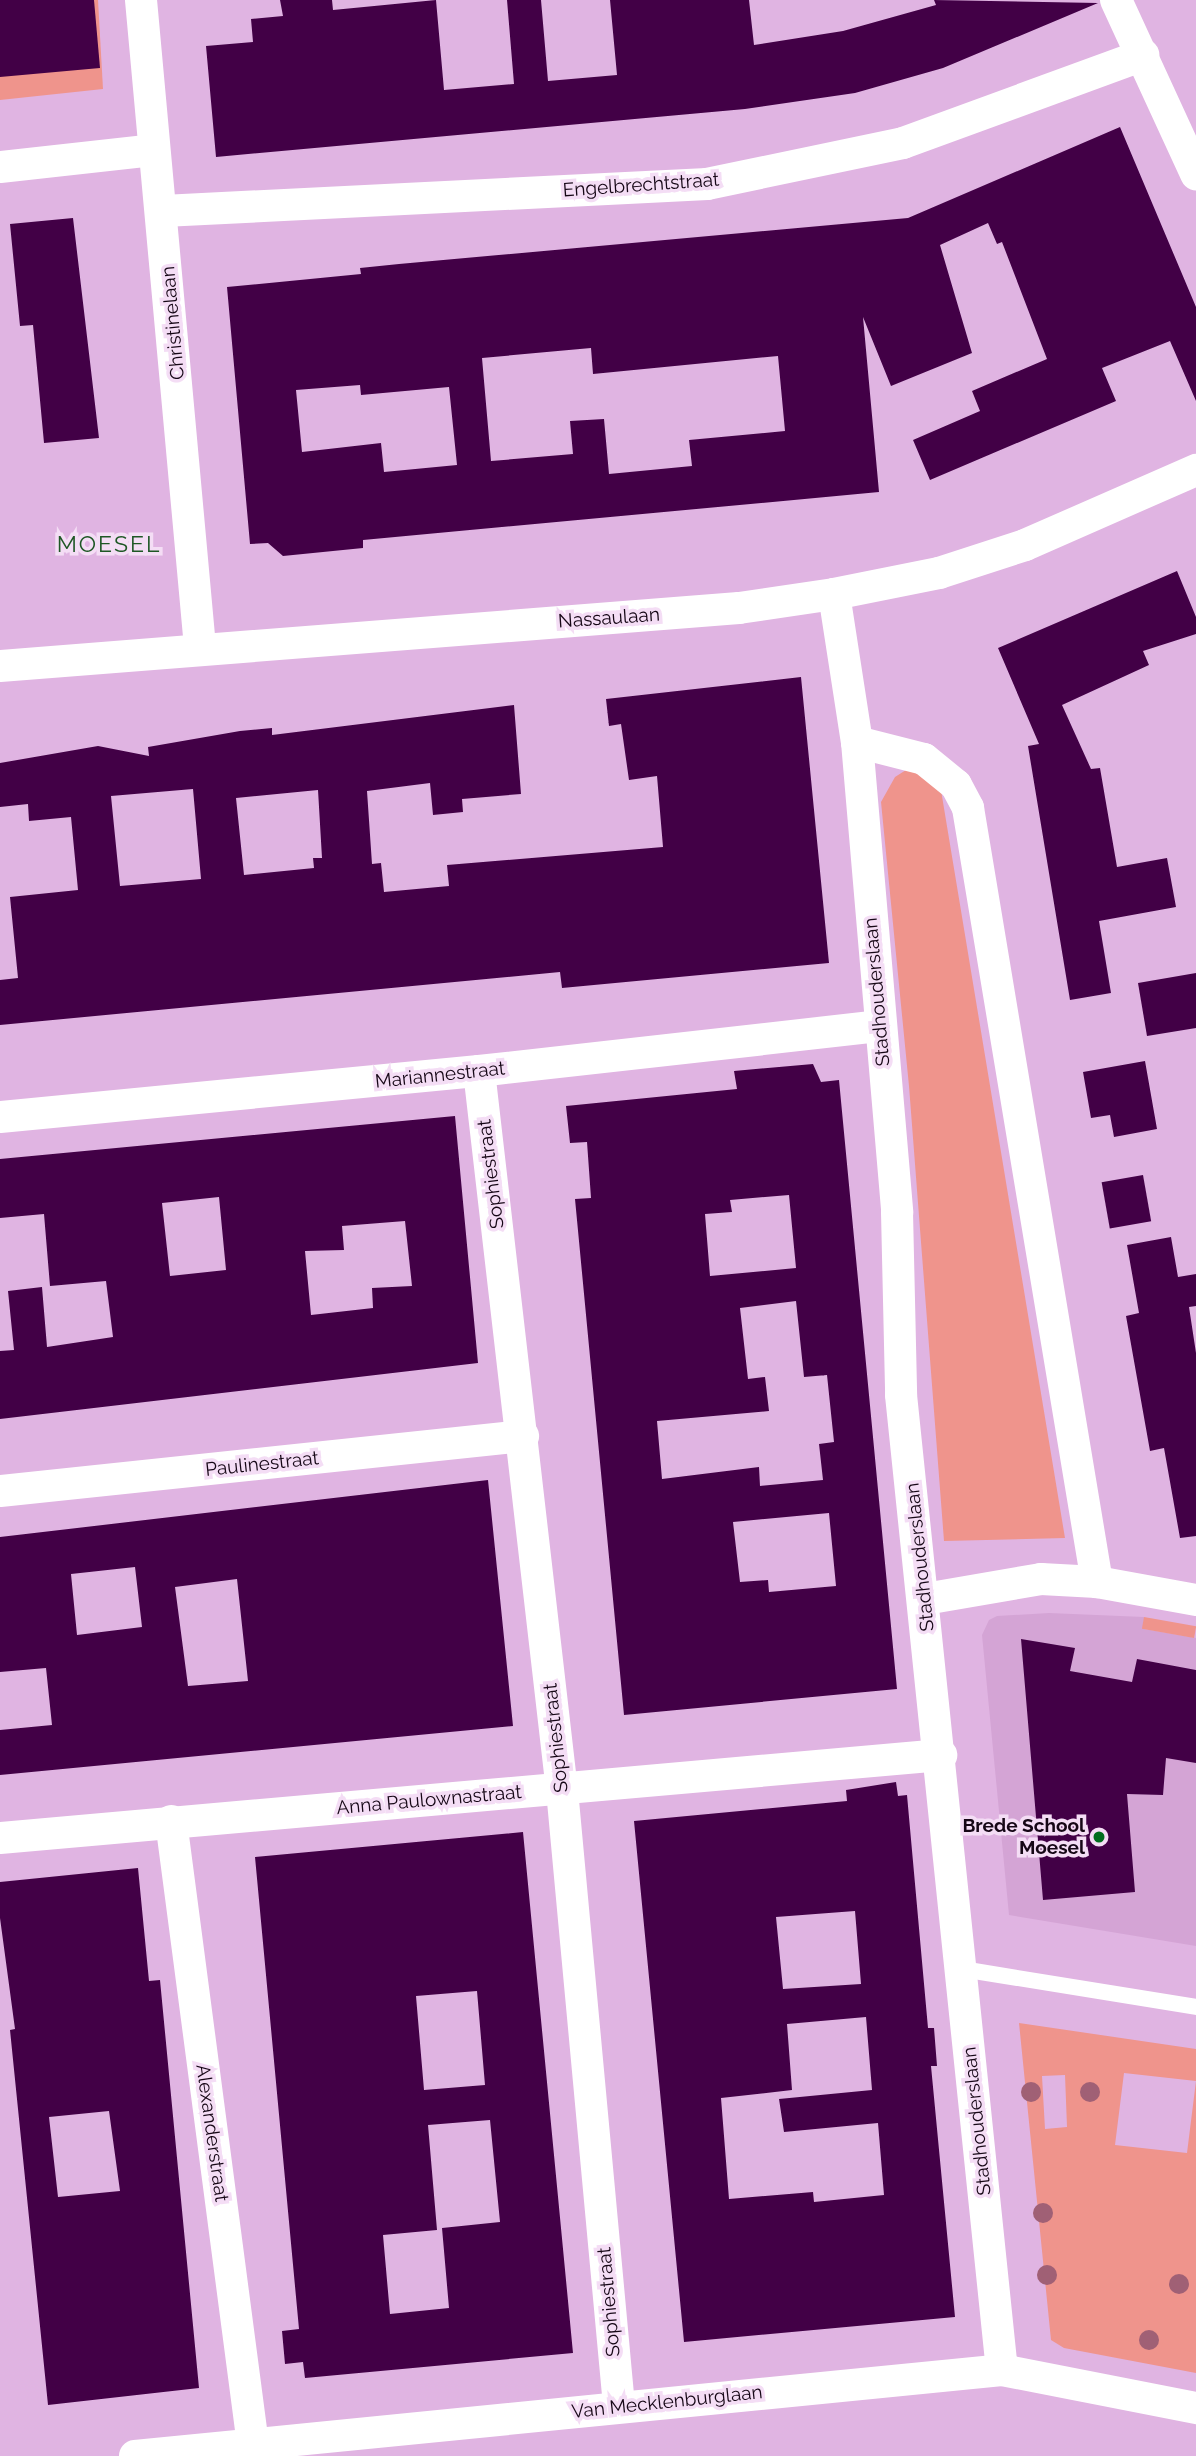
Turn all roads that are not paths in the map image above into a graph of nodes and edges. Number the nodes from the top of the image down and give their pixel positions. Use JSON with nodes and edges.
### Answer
{"nodes":[{"id":1,"x":141,"y":0,"type":"edge"},
{"id":2,"x":1116,"y":0,"type":"edge"},
{"id":3,"x":1143,"y":55,"type":"junction"},
{"id":4,"x":153,"y":150,"type":"junction"},
{"id":5,"x":0,"y":167,"type":"edge"},
{"id":6,"x":1196,"y":174,"type":"edge"},
{"id":7,"x":163,"y":211,"type":"junction"},
{"id":8,"x":1196,"y":470,"type":"edge"},
{"id":9,"x":834,"y":594,"type":"junction"},
{"id":10,"x":200,"y":648,"type":"junction"},
{"id":11,"x":0,"y":666,"type":"edge"},
{"id":12,"x":857,"y":742,"type":"junction"},
{"id":13,"x":880,"y":1026,"type":"junction"},
{"id":14,"x":479,"y":1071,"type":"junction"},
{"id":15,"x":0,"y":1117,"type":"edge"},
{"id":16,"x":523,"y":1436,"type":"junction"},
{"id":17,"x":0,"y":1491,"type":"edge"},
{"id":18,"x":1097,"y":1582,"type":"junction"},
{"id":19,"x":925,"y":1599,"type":"junction"},
{"id":20,"x":1196,"y":1600,"type":"edge"},
{"id":21,"x":941,"y":1755,"type":"junction"},
{"id":22,"x":562,"y":1790,"type":"junction"},
{"id":23,"x":171,"y":1821,"type":"junction"},
{"id":24,"x":0,"y":1838,"type":"edge"},
{"id":25,"x":962,"y":1969,"type":"junction"},
{"id":26,"x":1196,"y":2007,"type":"edge"},
{"id":27,"x":1002,"y":2370,"type":"junction"},
{"id":28,"x":619,"y":2406,"type":"junction"},
{"id":29,"x":1196,"y":2408,"type":"edge"},
{"id":30,"x":253,"y":2445,"type":"junction"},
{"id":31,"x":135,"y":2456,"type":"edge"}],
"edges":[{"from":1,"to":4,"type":"street","name":"Christinelaan"},
{"from":2,"to":3,"type":"street"},
{"from":3,"to":6,"type":"street"},
{"from":3,"to":7,"type":"street","name":"Engelbrechtstraat"},
{"from":4,"to":5,"type":"street"},
{"from":4,"to":7,"type":"street","name":"Christinelaan"},
{"from":7,"to":10,"type":"street","name":"Christinelaan"},
{"from":8,"to":9,"type":"street","name":"Nassaulaan"},
{"from":9,"to":10,"type":"street","name":"Nassaulaan"},
{"from":9,"to":12,"type":"street","name":"Stadhouderslaan"},
{"from":10,"to":11,"type":"street","name":"Nassaulaan"},
{"from":12,"to":13,"type":"street","name":"Stadhouderslaan"},
{"from":12,"to":18,"type":"street"},
{"from":13,"to":14,"type":"street","name":"Mariannestraat"},
{"from":13,"to":19,"type":"street","name":"Stadhouderslaan"},
{"from":14,"to":15,"type":"street","name":"Mariannestraat"},
{"from":14,"to":16,"type":"street","name":"Sophiestraat"},
{"from":16,"to":17,"type":"street","name":"Paulinestraat"},
{"from":16,"to":22,"type":"street","name":"Sophiestraat"},
{"from":18,"to":19,"type":"street"},
{"from":18,"to":20,"type":"street"},
{"from":19,"to":21,"type":"street","name":"Stadhouderslaan"},
{"from":21,"to":22,"type":"street","name":"Anna Paulownastraat"},
{"from":21,"to":25,"type":"street","name":"Stadhouderslaan"},
{"from":22,"to":23,"type":"street","name":"Anna Paulownastraat"},
{"from":22,"to":28,"type":"street","name":"Sophiestraat"},
{"from":23,"to":24,"type":"street","name":"Anna Paulownastraat"},
{"from":23,"to":30,"type":"street","name":"Alexanderstraat"},
{"from":25,"to":26,"type":"lane"},
{"from":25,"to":27,"type":"street","name":"Stadhouderslaan"},
{"from":27,"to":28,"type":"street","name":"Van Mecklenburglaan"},
{"from":27,"to":29,"type":"street","name":"Van Mecklenburglaan"},
{"from":28,"to":30,"type":"street","name":"Van Mecklenburglaan"},
{"from":30,"to":31,"type":"street","name":"Van Mecklenburglaan"}]}
